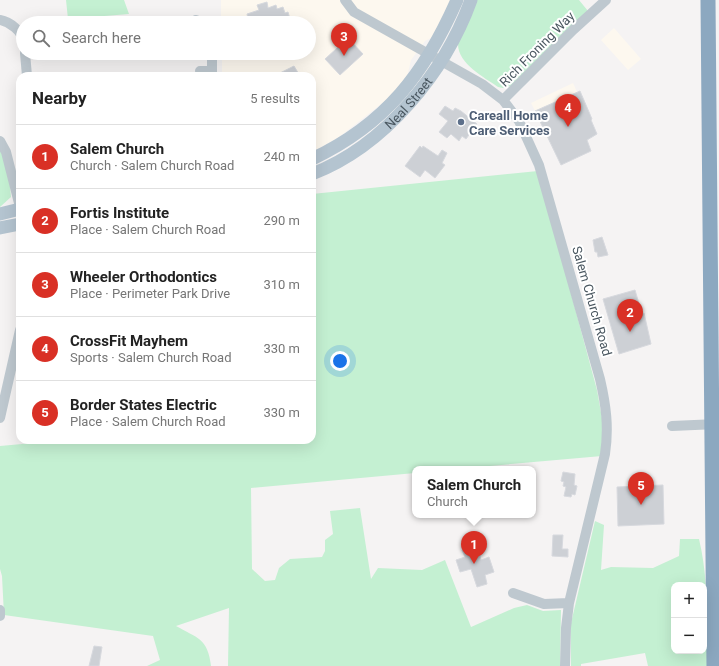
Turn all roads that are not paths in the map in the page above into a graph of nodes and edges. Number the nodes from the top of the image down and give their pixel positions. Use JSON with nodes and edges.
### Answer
{"nodes":[{"id":1,"x":345,"y":0,"type":"edge"},
{"id":2,"x":457,"y":0,"type":"edge"},
{"id":3,"x":471,"y":0,"type":"edge"},
{"id":4,"x":606,"y":0,"type":"edge"},
{"id":5,"x":708,"y":0,"type":"edge"},
{"id":6,"x":0,"y":20,"type":"edge"},
{"id":7,"x":16,"y":30,"type":"edge"},
{"id":8,"x":431,"y":54,"type":"junction"},
{"id":9,"x":25,"y":60,"type":"edge"},
{"id":10,"x":212,"y":60,"type":"edge"},
{"id":11,"x":442,"y":61,"type":"junction"},
{"id":12,"x":200,"y":71,"type":"dead end"},
{"id":13,"x":26,"y":72,"type":"edge"},
{"id":14,"x":206,"y":72,"type":"edge"},
{"id":15,"x":212,"y":72,"type":"edge"},
{"id":16,"x":503,"y":100,"type":"junction"},
{"id":17,"x":0,"y":141,"type":"edge"},
{"id":18,"x":335,"y":147,"type":"junction"},
{"id":19,"x":316,"y":157,"type":"edge"},
{"id":20,"x":341,"y":159,"type":"junction"},
{"id":21,"x":316,"y":172,"type":"edge"},
{"id":22,"x":16,"y":192,"type":"edge"},
{"id":23,"x":16,"y":209,"type":"edge"},
{"id":24,"x":0,"y":214,"type":"edge"},
{"id":25,"x":16,"y":225,"type":"edge"},
{"id":26,"x":0,"y":228,"type":"edge"},
{"id":27,"x":16,"y":351,"type":"edge"},
{"id":28,"x":0,"y":418,"type":"edge"},
{"id":29,"x":715,"y":424,"type":"edge"},
{"id":30,"x":672,"y":426,"type":"dead end"},
{"id":31,"x":513,"y":593,"type":"dead end"},
{"id":32,"x":570,"y":603,"type":"junction"},
{"id":33,"x":0,"y":610,"type":"edge"},
{"id":34,"x":0,"y":616,"type":"edge"},
{"id":35,"x":565,"y":666,"type":"edge"},
{"id":36,"x":714,"y":666,"type":"edge"}],
"edges":[{"from":1,"to":8,"type":"street","name":"Salem Church Road"},
{"from":2,"to":8,"type":"main road","name":"Neal Street"},
{"from":3,"to":11,"type":"main road","name":"Neal Street"},
{"from":4,"to":16,"type":"street","name":"Rich Froning Way"},
{"from":5,"to":29,"type":"highway"},
{"from":6,"to":7,"type":"street"},
{"from":8,"to":11,"type":"street","name":"Salem Church Road"},
{"from":8,"to":18,"type":"main road","name":"Neal Street"},
{"from":9,"to":13,"type":"street"},
{"from":10,"to":15,"type":"street"},
{"from":11,"to":16,"type":"street","name":"Salem Church Road"},
{"from":11,"to":20,"type":"main road","name":"Neal Street"},
{"from":12,"to":14,"type":"street"},
{"from":16,"to":32,"type":"street","name":"Salem Church Road"},
{"from":17,"to":22,"type":"street"},
{"from":18,"to":19,"type":"main road","name":"Neal Street"},
{"from":18,"to":20,"type":"main road"},
{"from":20,"to":21,"type":"main road","name":"Neal Street"},
{"from":23,"to":24,"type":"main road"},
{"from":25,"to":26,"type":"main road"},
{"from":27,"to":28,"type":"street"},
{"from":29,"to":30,"type":"street"},
{"from":29,"to":36,"type":"highway"},
{"from":31,"to":32,"type":"street"},
{"from":32,"to":35,"type":"street","name":"Salem Church Road"},
{"from":33,"to":34,"type":"street"}]}
